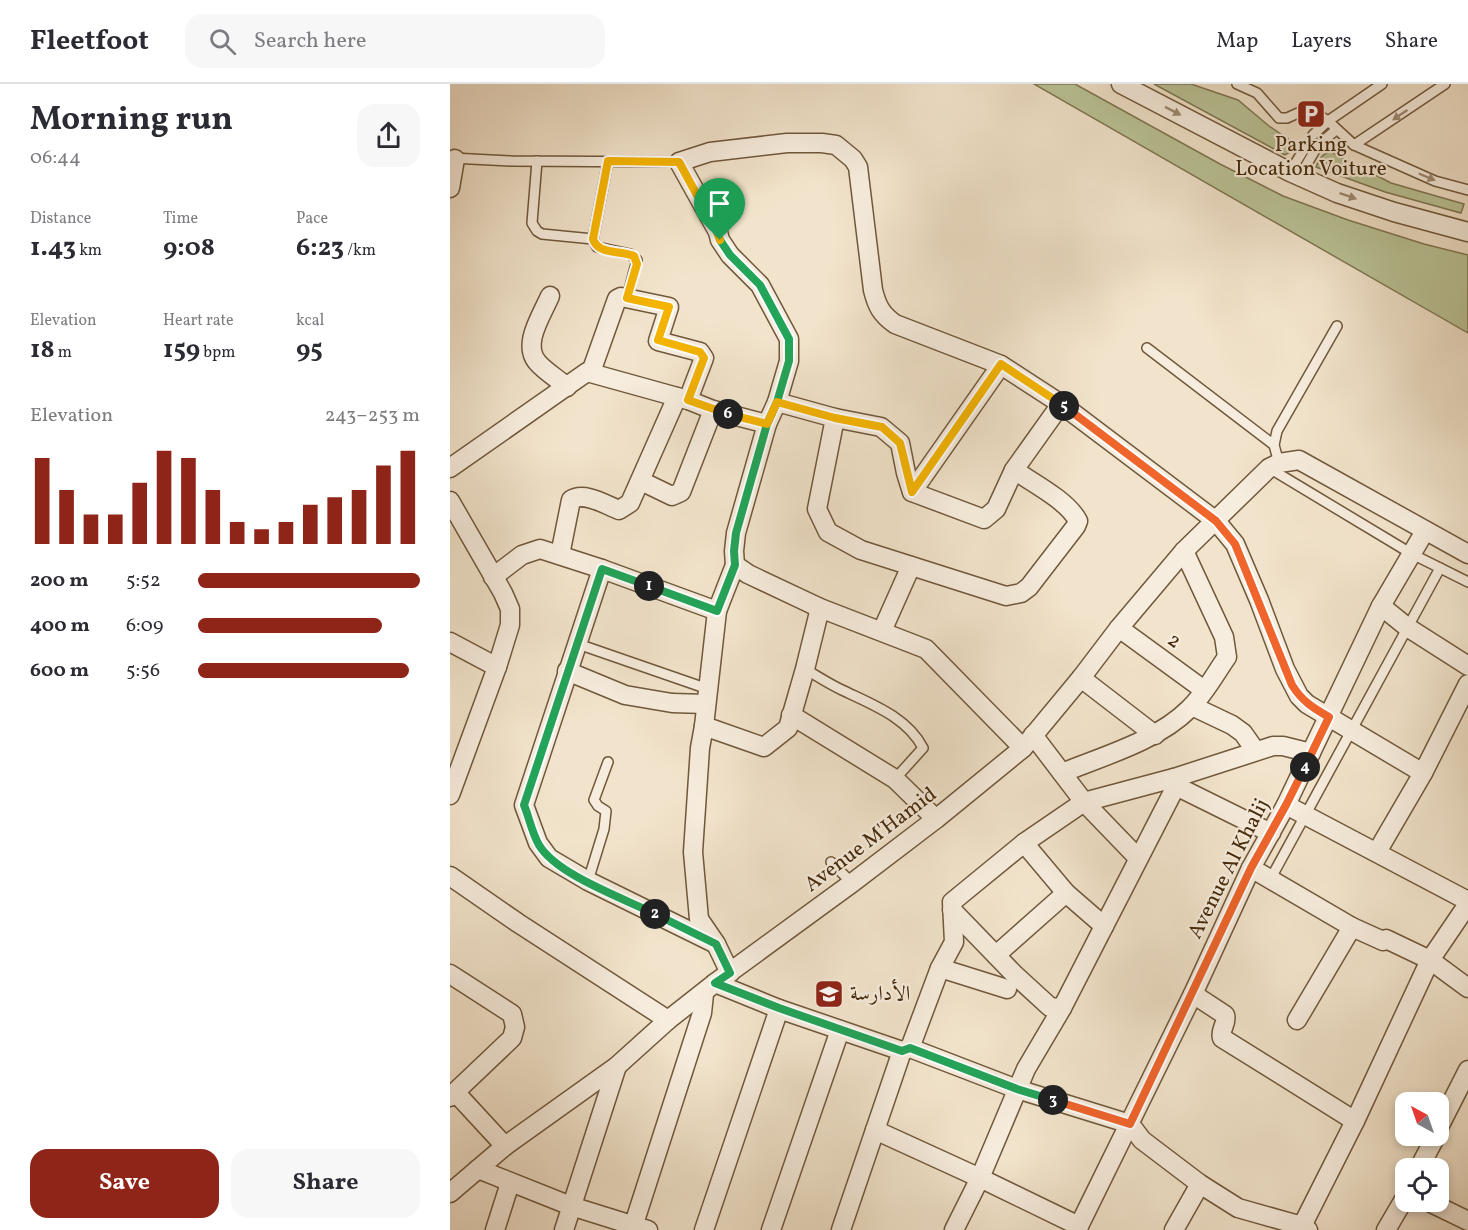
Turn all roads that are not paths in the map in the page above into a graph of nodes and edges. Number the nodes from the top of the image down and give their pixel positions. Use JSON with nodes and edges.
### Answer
{"nodes":[{"id":1,"x":1236,"y":84,"type":"edge"},
{"id":2,"x":1382,"y":84,"type":"edge"},
{"id":3,"x":1445,"y":84,"type":"edge"},
{"id":4,"x":1124,"y":85,"type":"edge"},
{"id":5,"x":1328,"y":121,"type":"junction"},
{"id":6,"x":1336,"y":130,"type":"junction"},
{"id":7,"x":1313,"y":135,"type":"dead end"},
{"id":8,"x":1354,"y":145,"type":"junction"},
{"id":9,"x":1305,"y":146,"type":"dead end"},
{"id":10,"x":453,"y":159,"type":"edge"},
{"id":11,"x":537,"y":161,"type":"junction"},
{"id":12,"x":608,"y":161,"type":"junction"},
{"id":13,"x":679,"y":162,"type":"junction"},
{"id":14,"x":1295,"y":174,"type":"junction"},
{"id":15,"x":450,"y":188,"type":"edge"},
{"id":16,"x":1468,"y":190,"type":"edge"},
{"id":17,"x":1468,"y":232,"type":"edge"},
{"id":18,"x":593,"y":239,"type":"junction"},
{"id":19,"x":550,"y":297,"type":"dead end"},
{"id":20,"x":627,"y":298,"type":"junction"},
{"id":21,"x":1337,"y":326,"type":"dead end"},
{"id":22,"x":1147,"y":348,"type":"dead end"},
{"id":23,"x":1001,"y":364,"type":"junction"},
{"id":24,"x":591,"y":372,"type":"junction"},
{"id":25,"x":567,"y":387,"type":"junction"},
{"id":26,"x":682,"y":399,"type":"junction"},
{"id":27,"x":777,"y":402,"type":"junction"},
{"id":28,"x":1061,"y":404,"type":"junction"},
{"id":29,"x":713,"y":410,"type":"junction"},
{"id":30,"x":835,"y":418,"type":"junction"},
{"id":31,"x":767,"y":424,"type":"junction"},
{"id":32,"x":1275,"y":444,"type":"junction"},
{"id":33,"x":1274,"y":466,"type":"junction"},
{"id":34,"x":450,"y":468,"type":"edge"},
{"id":35,"x":1014,"y":470,"type":"junction"},
{"id":36,"x":641,"y":481,"type":"junction"},
{"id":37,"x":912,"y":492,"type":"junction"},
{"id":38,"x":451,"y":505,"type":"edge"},
{"id":39,"x":1216,"y":521,"type":"junction"},
{"id":40,"x":1425,"y":531,"type":"junction"},
{"id":41,"x":1184,"y":551,"type":"junction"},
{"id":42,"x":1412,"y":554,"type":"junction"},
{"id":43,"x":1468,"y":554,"type":"edge"},
{"id":44,"x":560,"y":555,"type":"junction"},
{"id":45,"x":735,"y":565,"type":"junction"},
{"id":46,"x":911,"y":566,"type":"junction"},
{"id":47,"x":1440,"y":567,"type":"junction"},
{"id":48,"x":602,"y":569,"type":"junction"},
{"id":49,"x":493,"y":577,"type":"junction"},
{"id":50,"x":1468,"y":582,"type":"edge"},
{"id":51,"x":1381,"y":606,"type":"junction"},
{"id":52,"x":820,"y":609,"type":"junction"},
{"id":53,"x":717,"y":611,"type":"junction"},
{"id":54,"x":1407,"y":627,"type":"junction"},
{"id":55,"x":1119,"y":628,"type":"junction"},
{"id":56,"x":882,"y":631,"type":"junction"},
{"id":57,"x":450,"y":642,"type":"edge"},
{"id":58,"x":578,"y":644,"type":"junction"},
{"id":59,"x":1468,"y":666,"type":"edge"},
{"id":60,"x":497,"y":667,"type":"junction"},
{"id":61,"x":805,"y":669,"type":"junction"},
{"id":62,"x":567,"y":671,"type":"junction"},
{"id":63,"x":1081,"y":678,"type":"junction"},
{"id":64,"x":1468,"y":684,"type":"edge"},
{"id":65,"x":1204,"y":690,"type":"junction"},
{"id":66,"x":707,"y":697,"type":"junction"},
{"id":67,"x":1192,"y":706,"type":"junction"},
{"id":68,"x":791,"y":715,"type":"junction"},
{"id":69,"x":1329,"y":717,"type":"junction"},
{"id":70,"x":704,"y":726,"type":"junction"},
{"id":71,"x":1352,"y":731,"type":"junction"},
{"id":72,"x":1155,"y":735,"type":"junction"},
{"id":73,"x":1028,"y":741,"type":"junction"},
{"id":74,"x":1255,"y":750,"type":"junction"},
{"id":75,"x":1311,"y":753,"type":"junction"},
{"id":76,"x":608,"y":762,"type":"dead end"},
{"id":77,"x":1062,"y":773,"type":"junction"},
{"id":78,"x":1423,"y":773,"type":"junction"},
{"id":79,"x":895,"y":779,"type":"junction"},
{"id":80,"x":1175,"y":782,"type":"junction"},
{"id":81,"x":450,"y":795,"type":"edge"},
{"id":82,"x":1084,"y":802,"type":"junction"},
{"id":83,"x":1286,"y":805,"type":"junction"},
{"id":84,"x":1306,"y":815,"type":"junction"},
{"id":85,"x":936,"y":819,"type":"junction"},
{"id":86,"x":1271,"y":833,"type":"junction"},
{"id":87,"x":1024,"y":843,"type":"junction"},
{"id":88,"x":1377,"y":852,"type":"junction"},
{"id":89,"x":1138,"y":858,"type":"junction"},
{"id":90,"x":831,"y":862,"type":"dead end"},
{"id":91,"x":1251,"y":868,"type":"junction"},
{"id":92,"x":450,"y":876,"type":"edge"},
{"id":93,"x":1271,"y":878,"type":"junction"},
{"id":94,"x":588,"y":882,"type":"junction"},
{"id":95,"x":852,"y":883,"type":"junction"},
{"id":96,"x":1066,"y":893,"type":"junction"},
{"id":97,"x":1468,"y":903,"type":"edge"},
{"id":98,"x":952,"y":910,"type":"junction"},
{"id":99,"x":1104,"y":926,"type":"junction"},
{"id":100,"x":1352,"y":927,"type":"junction"},
{"id":101,"x":716,"y":944,"type":"junction"},
{"id":102,"x":996,"y":955,"type":"junction"},
{"id":103,"x":1430,"y":960,"type":"junction"},
{"id":104,"x":940,"y":968,"type":"junction"},
{"id":105,"x":1011,"y":982,"type":"junction"},
{"id":106,"x":454,"y":983,"type":"edge"},
{"id":107,"x":716,"y":983,"type":"junction"},
{"id":108,"x":1468,"y":988,"type":"edge"},
{"id":109,"x":1193,"y":994,"type":"junction"},
{"id":110,"x":779,"y":1008,"type":"junction"},
{"id":111,"x":1056,"y":1008,"type":"junction"},
{"id":112,"x":668,"y":1020,"type":"junction"},
{"id":113,"x":1297,"y":1020,"type":"dead end"},
{"id":114,"x":840,"y":1030,"type":"junction"},
{"id":115,"x":906,"y":1050,"type":"junction"},
{"id":116,"x":617,"y":1066,"type":"junction"},
{"id":117,"x":1468,"y":1070,"type":"edge"},
{"id":118,"x":1017,"y":1089,"type":"junction"},
{"id":119,"x":453,"y":1095,"type":"edge"},
{"id":120,"x":1449,"y":1108,"type":"edge"},
{"id":121,"x":1355,"y":1121,"type":"junction"},
{"id":122,"x":1130,"y":1124,"type":"junction"},
{"id":123,"x":875,"y":1130,"type":"junction"},
{"id":124,"x":506,"y":1146,"type":"junction"},
{"id":125,"x":478,"y":1169,"type":"junction"},
{"id":126,"x":980,"y":1178,"type":"junction"},
{"id":127,"x":510,"y":1183,"type":"junction"},
{"id":128,"x":1200,"y":1184,"type":"junction"},
{"id":129,"x":450,"y":1193,"type":"edge"},
{"id":130,"x":571,"y":1206,"type":"junction"},
{"id":131,"x":1397,"y":1212,"type":"edge"},
{"id":132,"x":1449,"y":1212,"type":"edge"},
{"id":133,"x":1468,"y":1221,"type":"edge"},
{"id":134,"x":1078,"y":1228,"type":"edge"},
{"id":135,"x":638,"y":1229,"type":"edge"},
{"id":136,"x":1303,"y":1229,"type":"edge"},
{"id":137,"x":495,"y":1230,"type":"edge"},
{"id":138,"x":564,"y":1230,"type":"edge"},
{"id":139,"x":704,"y":1230,"type":"edge"},
{"id":140,"x":771,"y":1230,"type":"edge"},
{"id":141,"x":842,"y":1230,"type":"edge"},
{"id":142,"x":954,"y":1230,"type":"edge"},
{"id":143,"x":1174,"y":1230,"type":"edge"},
{"id":144,"x":1386,"y":1230,"type":"edge"}],
"edges":[{"from":1,"to":5,"type":"lane"},
{"from":2,"to":5,"type":"lane"},
{"from":3,"to":8,"type":"lane","one_way":true},
{"from":4,"to":14,"type":"street","one_way":true},
{"from":5,"to":6,"type":"lane"},
{"from":5,"to":7,"type":"lane"},
{"from":6,"to":8,"type":"lane"},
{"from":6,"to":14,"type":"lane"},
{"from":8,"to":16,"type":"lane","one_way":true},
{"from":9,"to":14,"type":"lane"},
{"from":10,"to":11,"type":"lane"},
{"from":10,"to":15,"type":"street"},
{"from":11,"to":12,"type":"lane"},
{"from":11,"to":18,"type":"lane"},
{"from":12,"to":13,"type":"lane"},
{"from":12,"to":18,"type":"lane"},
{"from":13,"to":23,"type":"street"},
{"from":13,"to":27,"type":"street"},
{"from":14,"to":17,"type":"street","one_way":true},
{"from":18,"to":20,"type":"lane"},
{"from":19,"to":25,"type":"street"},
{"from":20,"to":24,"type":"street"},
{"from":20,"to":26,"type":"street"},
{"from":21,"to":32,"type":"lane"},
{"from":22,"to":32,"type":"lane"},
{"from":23,"to":28,"type":"street"},
{"from":23,"to":37,"type":"street"},
{"from":24,"to":25,"type":"street"},
{"from":24,"to":26,"type":"street"},
{"from":25,"to":34,"type":"street"},
{"from":26,"to":29,"type":"street"},
{"from":26,"to":36,"type":"street"},
{"from":27,"to":30,"type":"street"},
{"from":27,"to":31,"type":"street"},
{"from":28,"to":35,"type":"street"},
{"from":28,"to":39,"type":"street"},
{"from":29,"to":31,"type":"street"},
{"from":29,"to":36,"type":"street"},
{"from":30,"to":37,"type":"street"},
{"from":30,"to":46,"type":"street"},
{"from":31,"to":45,"type":"street"},
{"from":32,"to":33,"type":"lane"},
{"from":33,"to":39,"type":"street","name":"Avenue M'Hamid"},
{"from":33,"to":40,"type":"street"},
{"from":33,"to":42,"type":"lane"},
{"from":35,"to":37,"type":"street"},
{"from":35,"to":46,"type":"street"},
{"from":36,"to":44,"type":"street"},
{"from":38,"to":49,"type":"street"},
{"from":39,"to":41,"type":"street","name":"Avenue M'Hamid"},
{"from":39,"to":69,"type":"street"},
{"from":40,"to":42,"type":"street","name":"Avenue Al Khalij"},
{"from":40,"to":43,"type":"street"},
{"from":41,"to":55,"type":"street","name":"Avenue M'Hamid"},
{"from":41,"to":65,"type":"street"},
{"from":42,"to":47,"type":"lane"},
{"from":42,"to":51,"type":"street","name":"Avenue Al Khalij"},
{"from":44,"to":48,"type":"street"},
{"from":44,"to":49,"type":"street"},
{"from":45,"to":52,"type":"street"},
{"from":45,"to":53,"type":"street"},
{"from":46,"to":56,"type":"street"},
{"from":47,"to":50,"type":"lane"},
{"from":47,"to":54,"type":"lane"},
{"from":48,"to":53,"type":"street"},
{"from":48,"to":58,"type":"street"},
{"from":49,"to":60,"type":"street"},
{"from":51,"to":54,"type":"street"},
{"from":51,"to":69,"type":"street","name":"Avenue Al Khalij"},
{"from":52,"to":56,"type":"street"},
{"from":52,"to":61,"type":"street"},
{"from":53,"to":66,"type":"street"},
{"from":54,"to":59,"type":"street"},
{"from":54,"to":71,"type":"lane"},
{"from":55,"to":63,"type":"street","name":"Avenue M'Hamid"},
{"from":55,"to":65,"type":"street","name":"2"},
{"from":56,"to":73,"type":"street"},
{"from":57,"to":60,"type":"street"},
{"from":58,"to":62,"type":"street"},
{"from":58,"to":66,"type":"lane"},
{"from":60,"to":81,"type":"street"},
{"from":61,"to":68,"type":"street"},
{"from":61,"to":79,"type":"lane"},
{"from":62,"to":66,"type":"street"},
{"from":62,"to":94,"type":"street"},
{"from":63,"to":72,"type":"street"},
{"from":63,"to":73,"type":"street","name":"Avenue M'Hamid"},
{"from":64,"to":78,"type":"street"},
{"from":65,"to":67,"type":"street"},
{"from":66,"to":70,"type":"street"},
{"from":67,"to":72,"type":"street"},
{"from":67,"to":74,"type":"street"},
{"from":68,"to":70,"type":"street"},
{"from":68,"to":79,"type":"street"},
{"from":69,"to":71,"type":"street"},
{"from":69,"to":75,"type":"street","name":"Avenue Al Khalij"},
{"from":70,"to":101,"type":"street"},
{"from":71,"to":78,"type":"street"},
{"from":71,"to":84,"type":"lane"},
{"from":72,"to":77,"type":"street"},
{"from":73,"to":77,"type":"street"},
{"from":73,"to":85,"type":"street","name":"Avenue M'Hamid"},
{"from":74,"to":75,"type":"street"},
{"from":74,"to":80,"type":"street"},
{"from":75,"to":83,"type":"street","name":"Avenue Al Khalij"},
{"from":76,"to":94,"type":"lane"},
{"from":77,"to":82,"type":"street"},
{"from":78,"to":88,"type":"street"},
{"from":79,"to":85,"type":"street"},
{"from":80,"to":82,"type":"street"},
{"from":80,"to":86,"type":"street"},
{"from":80,"to":89,"type":"street"},
{"from":82,"to":87,"type":"street"},
{"from":82,"to":89,"type":"street"},
{"from":83,"to":84,"type":"street"},
{"from":83,"to":86,"type":"street","name":"Avenue Al Khalij"},
{"from":84,"to":88,"type":"street"},
{"from":84,"to":93,"type":"lane"},
{"from":85,"to":95,"type":"street","name":"Avenue M'Hamid"},
{"from":86,"to":91,"type":"street","name":"Avenue Al Khalij"},
{"from":87,"to":96,"type":"street"},
{"from":87,"to":98,"type":"street"},
{"from":88,"to":97,"type":"street"},
{"from":89,"to":99,"type":"street"},
{"from":90,"to":95,"type":"lane"},
{"from":91,"to":93,"type":"street"},
{"from":91,"to":109,"type":"street","name":"Avenue Al Khalij"},
{"from":92,"to":112,"type":"street"},
{"from":93,"to":100,"type":"street"},
{"from":94,"to":101,"type":"street"},
{"from":95,"to":107,"type":"street","name":"Avenue M'Hamid"},
{"from":96,"to":99,"type":"street"},
{"from":96,"to":102,"type":"street"},
{"from":97,"to":103,"type":"street"},
{"from":98,"to":102,"type":"street"},
{"from":98,"to":104,"type":"street"},
{"from":99,"to":111,"type":"street"},
{"from":100,"to":103,"type":"street"},
{"from":100,"to":113,"type":"street"},
{"from":101,"to":107,"type":"street"},
{"from":102,"to":105,"type":"street"},
{"from":103,"to":108,"type":"street"},
{"from":103,"to":121,"type":"street"},
{"from":104,"to":105,"type":"street"},
{"from":104,"to":115,"type":"street"},
{"from":105,"to":111,"type":"street"},
{"from":106,"to":119,"type":"street"},
{"from":107,"to":110,"type":"street"},
{"from":107,"to":112,"type":"street","name":"Avenue M'Hamid"},
{"from":107,"to":135,"type":"street"},
{"from":109,"to":121,"type":"street"},
{"from":109,"to":122,"type":"street","name":"Avenue Al Khalij"},
{"from":110,"to":114,"type":"street"},
{"from":110,"to":139,"type":"street"},
{"from":111,"to":118,"type":"street"},
{"from":112,"to":116,"type":"street","name":"Avenue M'Hamid"},
{"from":114,"to":115,"type":"street"},
{"from":114,"to":140,"type":"street"},
{"from":115,"to":118,"type":"street"},
{"from":115,"to":123,"type":"street"},
{"from":116,"to":124,"type":"street","name":"Avenue M'Hamid"},
{"from":116,"to":130,"type":"street"},
{"from":117,"to":120,"type":"street"},
{"from":118,"to":122,"type":"street"},
{"from":118,"to":126,"type":"street"},
{"from":119,"to":124,"type":"street"},
{"from":121,"to":136,"type":"street"},
{"from":122,"to":128,"type":"street"},
{"from":122,"to":134,"type":"street","name":"Avenue Al Khalij"},
{"from":123,"to":126,"type":"street"},
{"from":123,"to":141,"type":"street"},
{"from":124,"to":125,"type":"street","name":"Avenue M'Hamid"},
{"from":125,"to":127,"type":"street"},
{"from":125,"to":129,"type":"street","name":"Avenue M'Hamid"},
{"from":126,"to":134,"type":"street"},
{"from":126,"to":142,"type":"street"},
{"from":127,"to":130,"type":"street"},
{"from":127,"to":137,"type":"street"},
{"from":128,"to":136,"type":"street"},
{"from":128,"to":143,"type":"street"},
{"from":130,"to":135,"type":"street"},
{"from":130,"to":138,"type":"street"},
{"from":131,"to":144,"type":"street"},
{"from":132,"to":133,"type":"street"}]}
